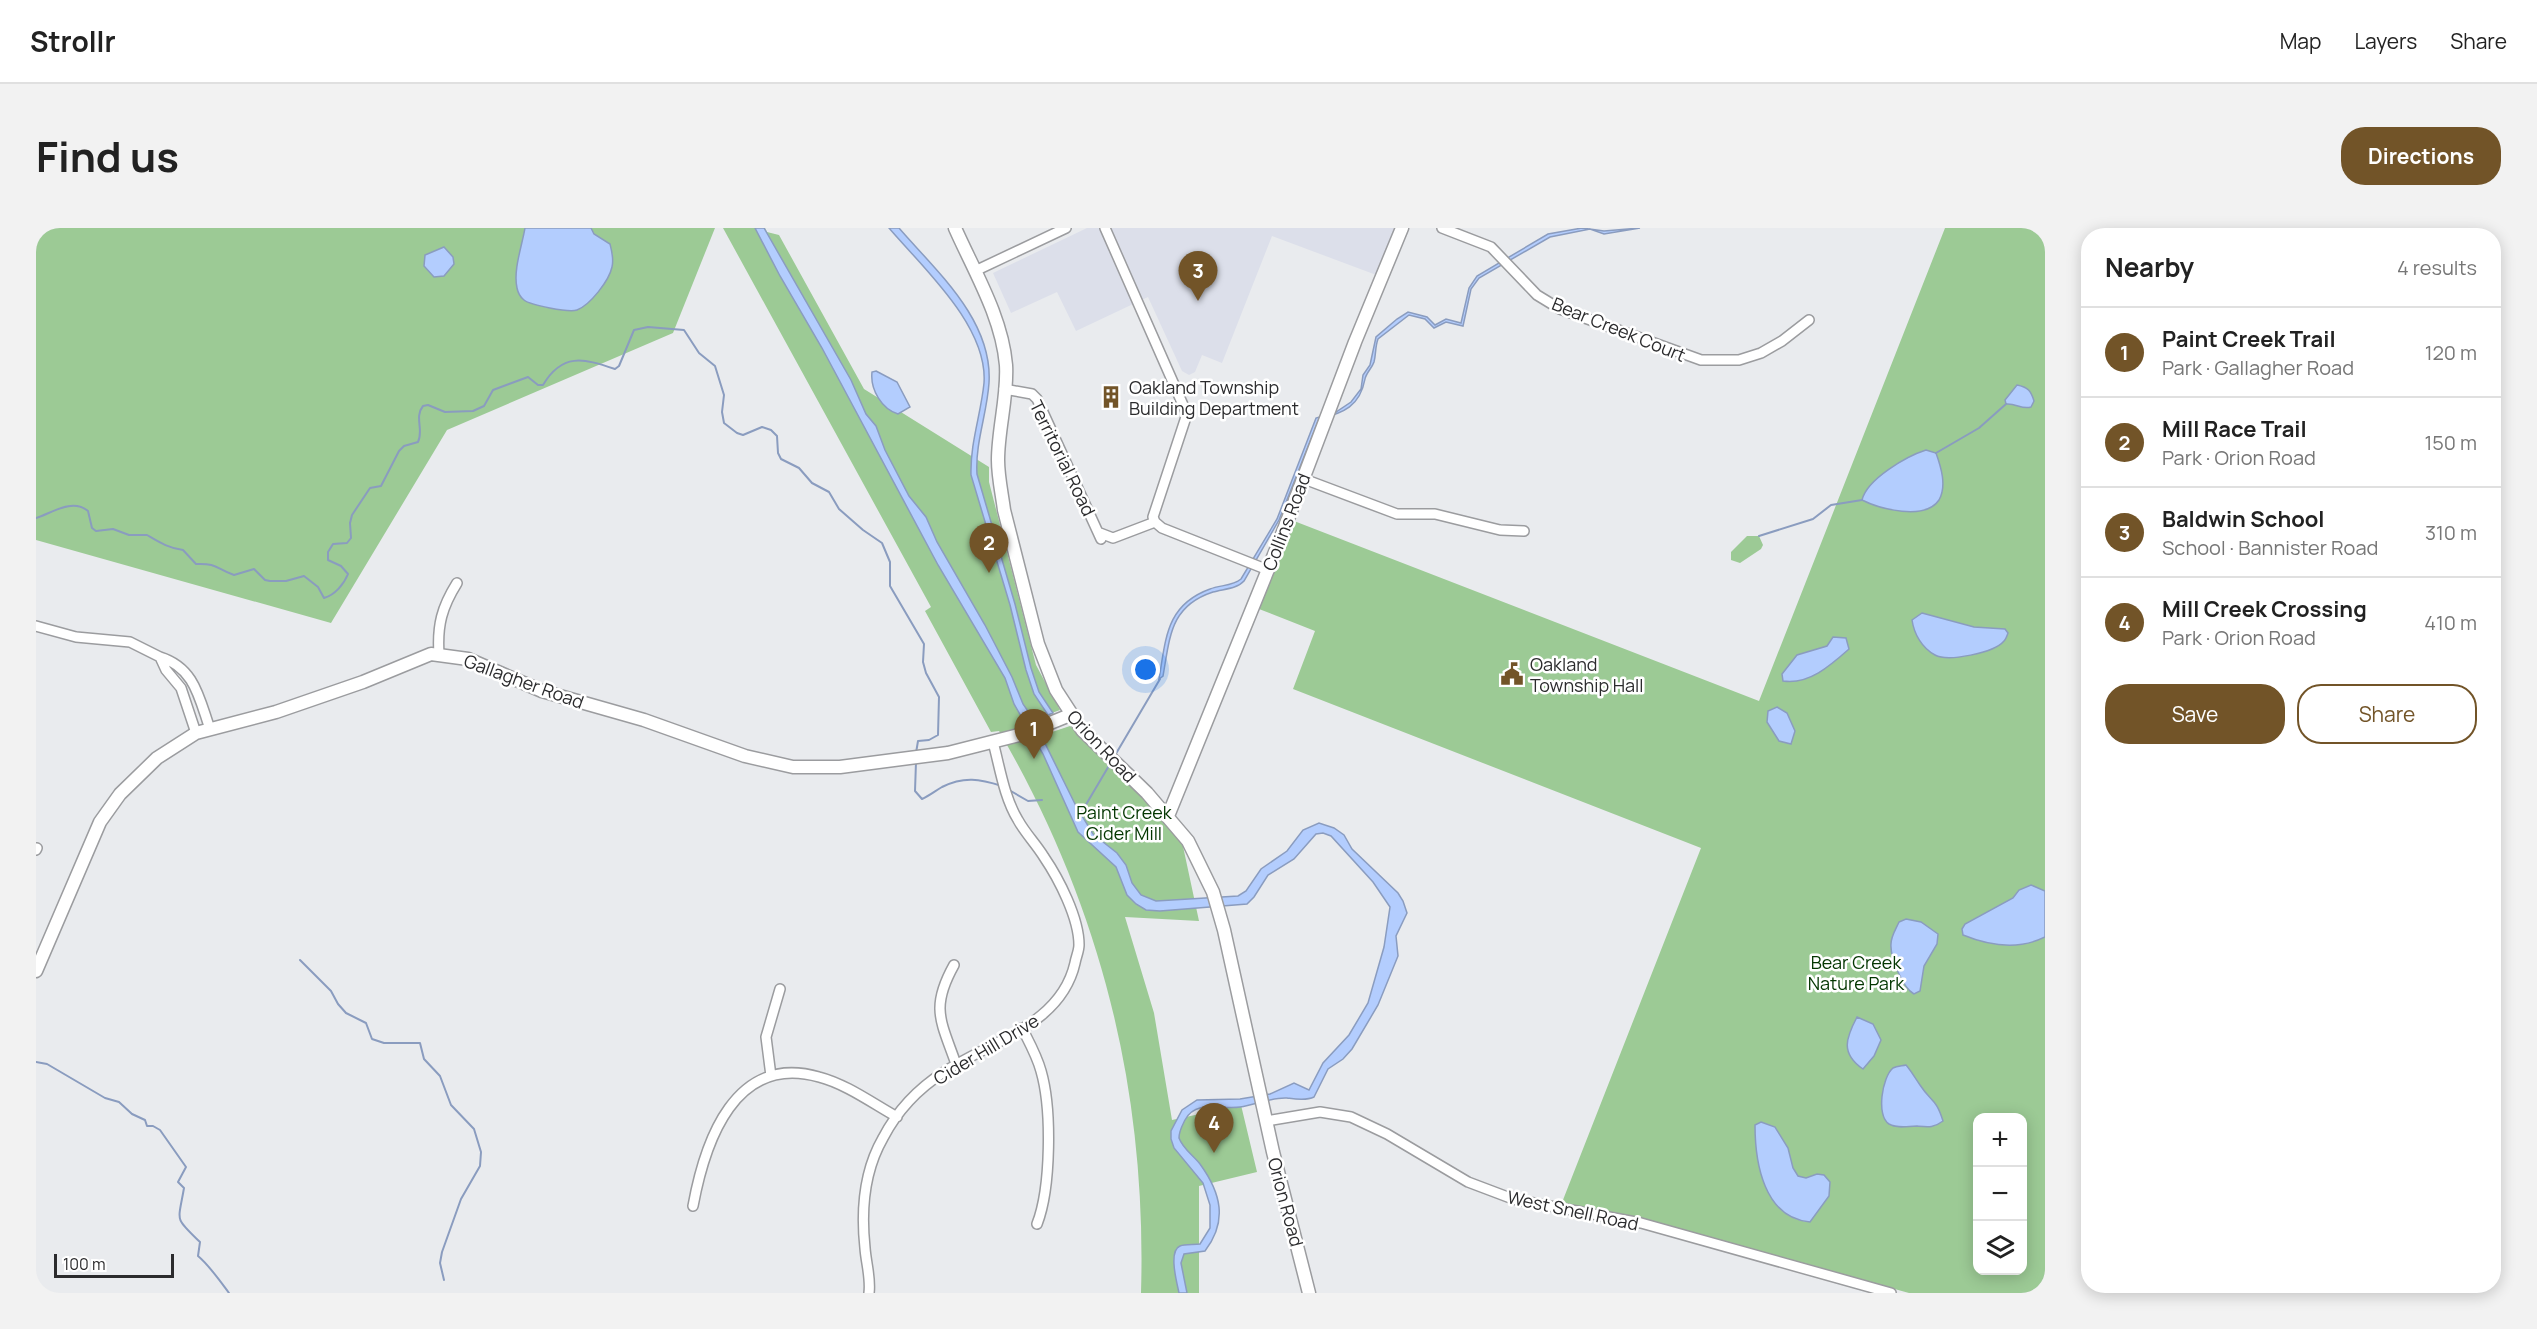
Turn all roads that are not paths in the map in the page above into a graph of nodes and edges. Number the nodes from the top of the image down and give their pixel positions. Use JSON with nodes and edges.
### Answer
{"nodes":[{"id":1,"x":955,"y":228,"type":"edge"},
{"id":2,"x":1066,"y":228,"type":"edge"},
{"id":3,"x":1105,"y":228,"type":"edge"},
{"id":4,"x":1402,"y":228,"type":"edge"},
{"id":5,"x":1442,"y":228,"type":"edge"},
{"id":6,"x":975,"y":271,"type":"junction"},
{"id":7,"x":1809,"y":320,"type":"dead end"},
{"id":8,"x":1004,"y":389,"type":"junction"},
{"id":9,"x":1304,"y":479,"type":"junction"},
{"id":10,"x":1155,"y":522,"type":"junction"},
{"id":11,"x":1524,"y":531,"type":"dead end"},
{"id":12,"x":1268,"y":570,"type":"junction"},
{"id":13,"x":457,"y":583,"type":"dead end"},
{"id":14,"x":36,"y":626,"type":"edge"},
{"id":15,"x":439,"y":654,"type":"junction"},
{"id":16,"x":160,"y":657,"type":"junction"},
{"id":17,"x":1071,"y":715,"type":"junction"},
{"id":18,"x":210,"y":729,"type":"junction"},
{"id":19,"x":196,"y":734,"type":"junction"},
{"id":20,"x":993,"y":742,"type":"junction"},
{"id":21,"x":1168,"y":816,"type":"junction"},
{"id":22,"x":954,"y":965,"type":"dead end"},
{"id":23,"x":36,"y":971,"type":"edge"},
{"id":24,"x":780,"y":989,"type":"dead end"},
{"id":25,"x":1022,"y":1028,"type":"junction"},
{"id":26,"x":956,"y":1064,"type":"junction"},
{"id":27,"x":771,"y":1076,"type":"junction"},
{"id":28,"x":897,"y":1117,"type":"junction"},
{"id":29,"x":1266,"y":1121,"type":"junction"},
{"id":30,"x":693,"y":1206,"type":"dead end"},
{"id":31,"x":1037,"y":1224,"type":"dead end"},
{"id":32,"x":869,"y":1293,"type":"edge"},
{"id":33,"x":1309,"y":1293,"type":"edge"},
{"id":34,"x":1892,"y":1293,"type":"edge"}],
"edges":[{"from":1,"to":6,"type":"street"},
{"from":2,"to":6,"type":"street"},
{"from":3,"to":10,"type":"street"},
{"from":4,"to":9,"type":"street","name":"Collins Road"},
{"from":5,"to":7,"type":"street","name":"Bear Creek Court"},
{"from":6,"to":8,"type":"street"},
{"from":8,"to":10,"type":"street","name":"Territorial Road"},
{"from":8,"to":17,"type":"street","name":"Orion Road"},
{"from":9,"to":11,"type":"street"},
{"from":9,"to":12,"type":"street","name":"Collins Road"},
{"from":10,"to":12,"type":"street"},
{"from":12,"to":21,"type":"street","name":"Collins Road"},
{"from":13,"to":15,"type":"street"},
{"from":14,"to":16,"type":"street"},
{"from":15,"to":18,"type":"street","name":"Gallagher Road"},
{"from":15,"to":20,"type":"street","name":"Gallagher Road"},
{"from":16,"to":18,"type":"street"},
{"from":16,"to":19,"type":"street"},
{"from":17,"to":20,"type":"street","name":"Gallagher Road"},
{"from":17,"to":21,"type":"street","name":"Orion Road"},
{"from":18,"to":19,"type":"street","name":"Gallagher Road"},
{"from":19,"to":23,"type":"street","name":"Gallagher Road"},
{"from":20,"to":25,"type":"street","name":"Cider Hill Drive"},
{"from":21,"to":29,"type":"street","name":"Orion Road"},
{"from":22,"to":26,"type":"street"},
{"from":24,"to":27,"type":"street"},
{"from":25,"to":26,"type":"street","name":"Cider Hill Drive"},
{"from":25,"to":31,"type":"street"},
{"from":26,"to":28,"type":"street","name":"Cider Hill Drive"},
{"from":27,"to":28,"type":"street"},
{"from":27,"to":30,"type":"street"},
{"from":28,"to":32,"type":"street","name":"Cider Hill Drive"},
{"from":29,"to":33,"type":"street","name":"Orion Road"},
{"from":29,"to":34,"type":"street","name":"West Snell Road"}]}
